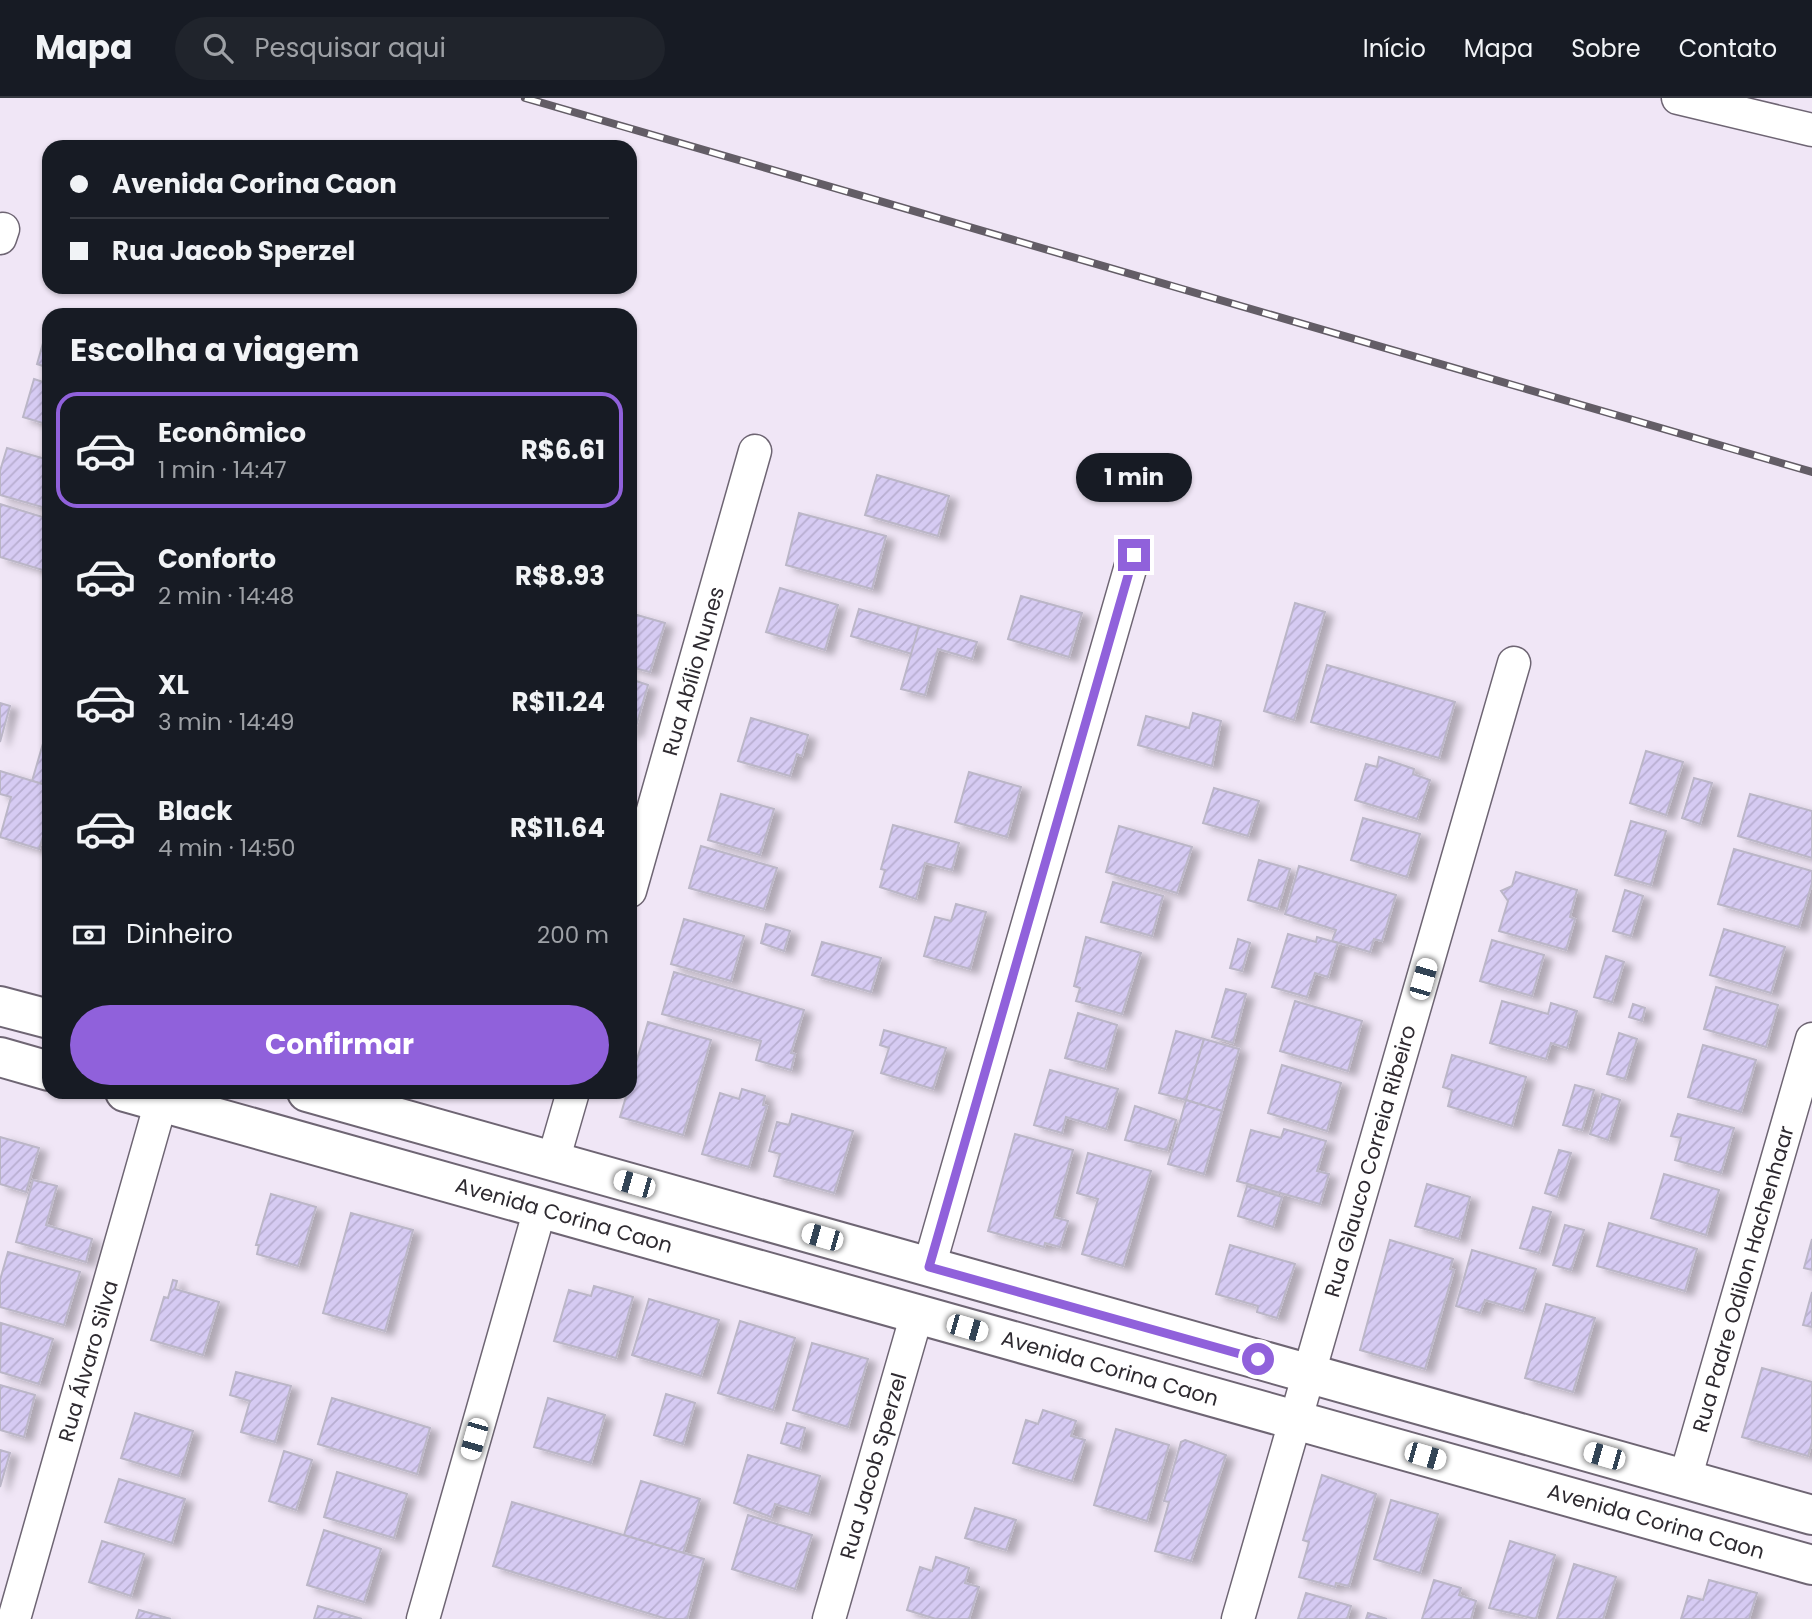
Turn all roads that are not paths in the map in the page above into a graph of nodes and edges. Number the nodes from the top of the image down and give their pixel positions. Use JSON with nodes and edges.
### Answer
{"nodes":[{"id":1,"x":1678,"y":98,"type":"edge"},
{"id":2,"x":1812,"y":130,"type":"edge"},
{"id":3,"x":755,"y":451,"type":"dead end"},
{"id":4,"x":1134,"y":555,"type":"dead end"},
{"id":5,"x":1514,"y":663,"type":"dead end"},
{"id":6,"x":637,"y":866,"type":"edge"},
{"id":7,"x":0,"y":1006,"type":"edge"},
{"id":8,"x":42,"y":1017,"type":"edge"},
{"id":9,"x":1812,"y":1039,"type":"edge"},
{"id":10,"x":0,"y":1057,"type":"edge"},
{"id":11,"x":42,"y":1069,"type":"edge"},
{"id":12,"x":151,"y":1099,"type":"edge"},
{"id":13,"x":332,"y":1099,"type":"edge"},
{"id":14,"x":571,"y":1099,"type":"edge"},
{"id":15,"x":162,"y":1102,"type":"junction"},
{"id":16,"x":553,"y":1161,"type":"junction"},
{"id":17,"x":540,"y":1209,"type":"junction"},
{"id":18,"x":929,"y":1267,"type":"junction"},
{"id":19,"x":917,"y":1314,"type":"junction"},
{"id":20,"x":1309,"y":1373,"type":"junction"},
{"id":21,"x":1296,"y":1420,"type":"junction"},
{"id":22,"x":1685,"y":1479,"type":"junction"},
{"id":23,"x":1812,"y":1515,"type":"edge"},
{"id":24,"x":1812,"y":1565,"type":"edge"},
{"id":25,"x":14,"y":1619,"type":"edge"},
{"id":26,"x":423,"y":1619,"type":"edge"},
{"id":27,"x":829,"y":1619,"type":"edge"},
{"id":28,"x":1238,"y":1619,"type":"edge"}],
"edges":[{"from":1,"to":2,"type":"street"},
{"from":3,"to":6,"type":"street","name":"Rua Abílio Nunes"},
{"from":4,"to":18,"type":"street"},
{"from":5,"to":20,"type":"street","name":"Rua Glauco Correia Ribeiro"},
{"from":7,"to":8,"type":"main road"},
{"from":9,"to":22,"type":"street","name":"Rua Padre Odilon Hachenhaar"},
{"from":10,"to":11,"type":"main road"},
{"from":12,"to":15,"type":"main road","name":"Avenida Corina Caon"},
{"from":13,"to":16,"type":"main road"},
{"from":14,"to":16,"type":"street"},
{"from":15,"to":17,"type":"main road","name":"Avenida Corina Caon"},
{"from":15,"to":25,"type":"street","name":"Rua Álvaro Silva"},
{"from":16,"to":18,"type":"main road"},
{"from":17,"to":19,"type":"main road","name":"Avenida Corina Caon"},
{"from":17,"to":26,"type":"street"},
{"from":18,"to":20,"type":"main road"},
{"from":19,"to":21,"type":"main road","name":"Avenida Corina Caon"},
{"from":19,"to":27,"type":"street","name":"Rua Jacob Sperzel"},
{"from":20,"to":21,"type":"street","name":"Rua Glauco Correia Ribeiro"},
{"from":20,"to":22,"type":"main road"},
{"from":21,"to":24,"type":"main road","name":"Avenida Corina Caon"},
{"from":21,"to":28,"type":"street","name":"Rua Glauco Correia Ribeiro"},
{"from":22,"to":23,"type":"main road"}]}
